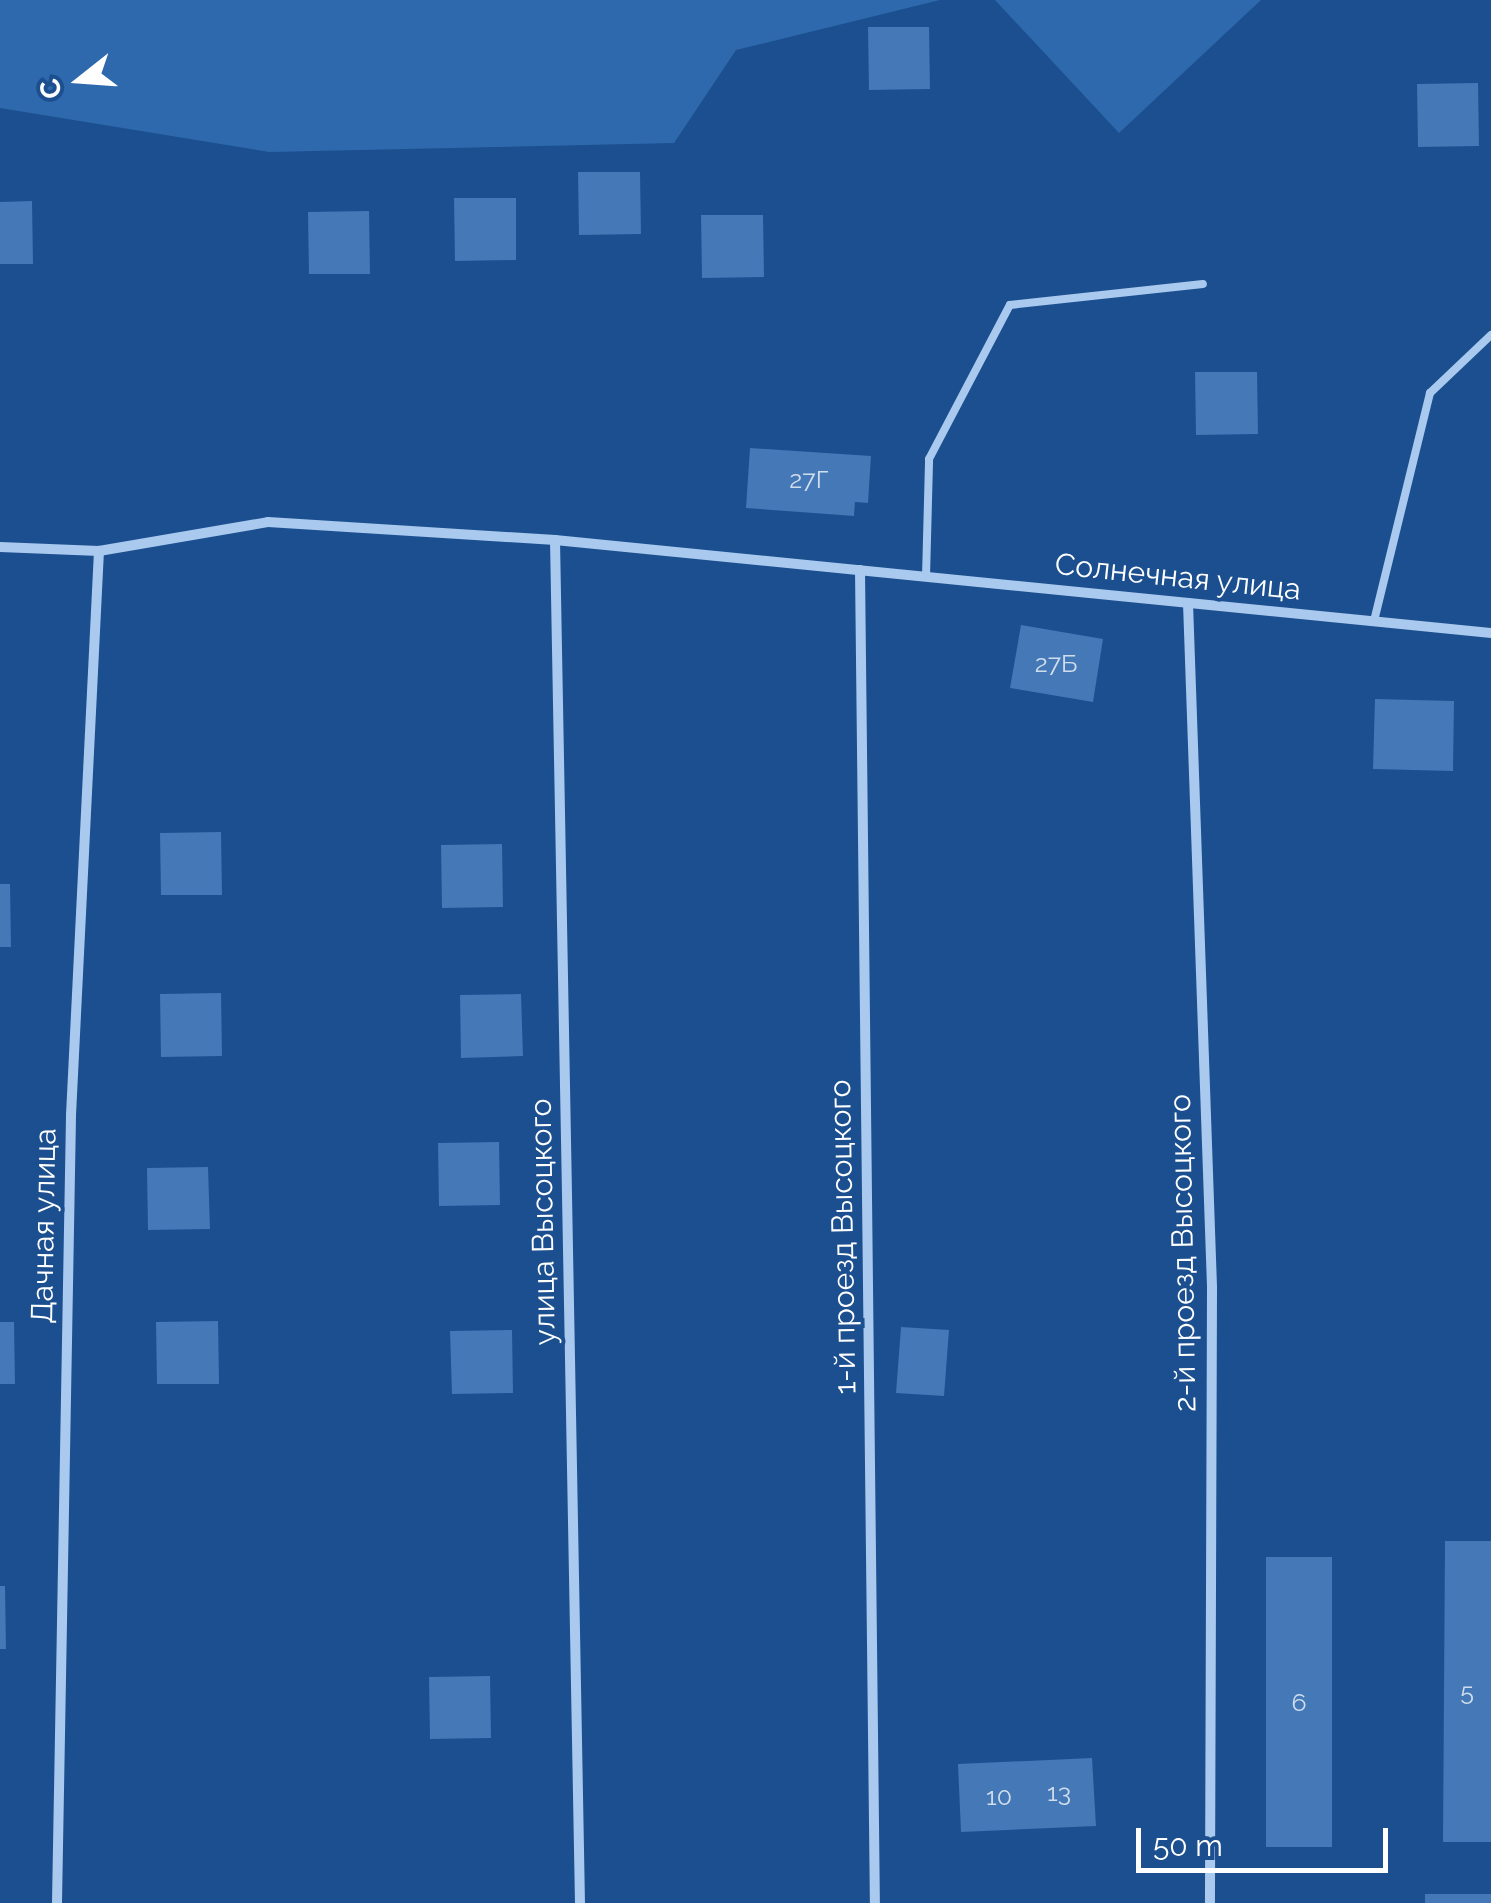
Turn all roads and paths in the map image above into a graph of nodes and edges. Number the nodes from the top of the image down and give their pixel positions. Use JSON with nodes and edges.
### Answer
{"nodes":[{"id":1,"x":1202,"y":284,"type":"dead end"},
{"id":2,"x":1491,"y":335,"type":"edge"},
{"id":3,"x":555,"y":540,"type":"junction"},
{"id":4,"x":0,"y":546,"type":"edge"},
{"id":5,"x":99,"y":551,"type":"junction"},
{"id":6,"x":860,"y":570,"type":"junction"},
{"id":7,"x":926,"y":577,"type":"junction"},
{"id":8,"x":1188,"y":603,"type":"junction"},
{"id":9,"x":1374,"y":621,"type":"junction"},
{"id":10,"x":1491,"y":633,"type":"edge"},
{"id":11,"x":57,"y":1903,"type":"edge"},
{"id":12,"x":580,"y":1903,"type":"edge"},
{"id":13,"x":874,"y":1903,"type":"edge"},
{"id":14,"x":1210,"y":1903,"type":"edge"}],
"edges":[{"from":1,"to":7,"type":"lane"},
{"from":2,"to":9,"type":"lane"},
{"from":3,"to":5,"type":"street"},
{"from":3,"to":6,"type":"street","name":"Солнечная улица"},
{"from":3,"to":12,"type":"street","name":"улица Высоцкого"},
{"from":4,"to":5,"type":"street"},
{"from":5,"to":11,"type":"street","name":"Дачная улица"},
{"from":6,"to":7,"type":"street","name":"Солнечная улица"},
{"from":6,"to":13,"type":"street","name":"1-й проезд Высоцкого"},
{"from":7,"to":8,"type":"street","name":"Солнечная улица"},
{"from":8,"to":9,"type":"street","name":"Солнечная улица"},
{"from":8,"to":14,"type":"street","name":"2-й проезд Высоцкого"},
{"from":9,"to":10,"type":"street","name":"Солнечная улица"}]}
